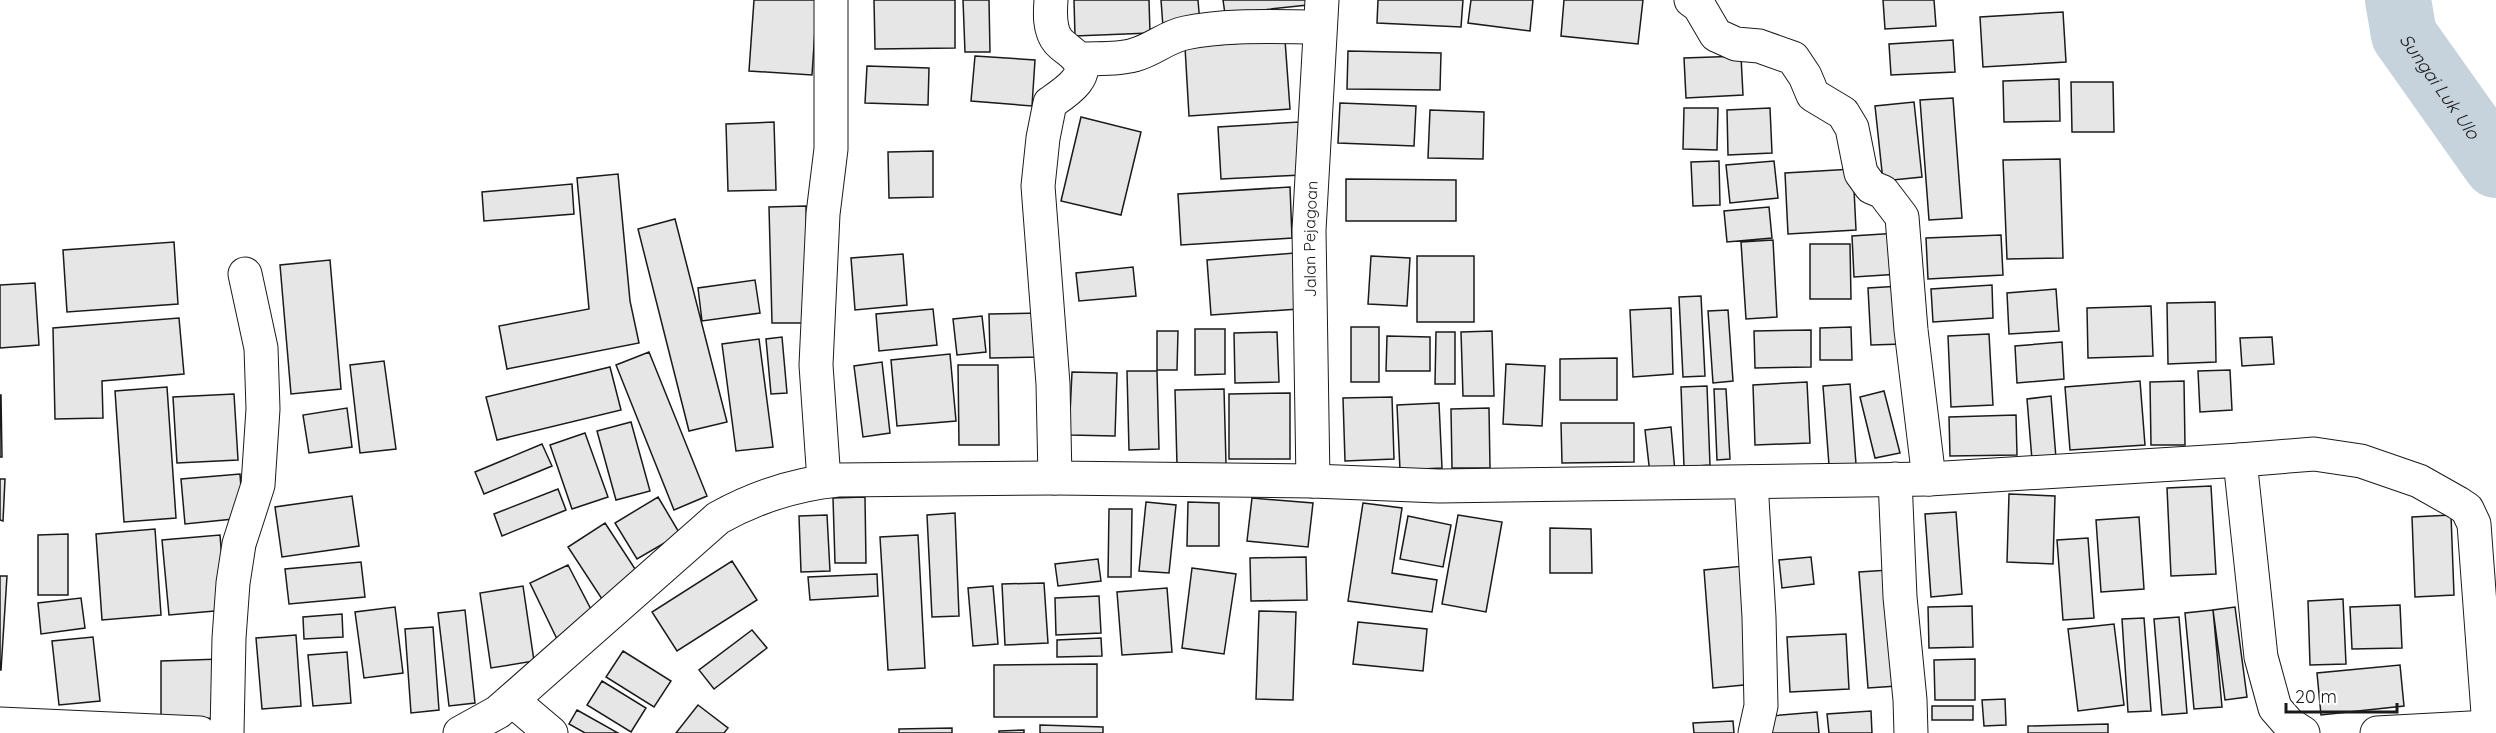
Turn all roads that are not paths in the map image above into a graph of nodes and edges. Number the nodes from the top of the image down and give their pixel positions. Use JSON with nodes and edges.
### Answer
{"nodes":[{"id":1,"x":831,"y":0,"type":"edge"},
{"id":2,"x":1051,"y":0,"type":"edge"},
{"id":3,"x":1691,"y":0,"type":"edge"},
{"id":4,"x":1321,"y":13,"type":"edge"},
{"id":5,"x":1079,"y":59,"type":"junction"},
{"id":6,"x":245,"y":274,"type":"dead end"},
{"id":7,"x":2240,"y":459,"type":"junction"},
{"id":8,"x":1055,"y":478,"type":"junction"},
{"id":9,"x":1895,"y":479,"type":"junction"},
{"id":10,"x":1929,"y":479,"type":"junction"},
{"id":11,"x":824,"y":481,"type":"junction"},
{"id":12,"x":1313,"y":481,"type":"junction"},
{"id":13,"x":1750,"y":482,"type":"junction"},
{"id":14,"x":512,"y":700,"type":"junction"},
{"id":15,"x":0,"y":724,"type":"edge"},
{"id":16,"x":2489,"y":730,"type":"edge"},
{"id":17,"x":102,"y":731,"type":"edge"},
{"id":18,"x":200,"y":733,"type":"edge"},
{"id":19,"x":227,"y":733,"type":"edge"},
{"id":20,"x":459,"y":733,"type":"edge"},
{"id":21,"x":551,"y":733,"type":"edge"},
{"id":22,"x":1755,"y":733,"type":"edge"},
{"id":23,"x":1911,"y":733,"type":"edge"},
{"id":24,"x":2303,"y":733,"type":"edge"},
{"id":25,"x":2377,"y":733,"type":"edge"}],
"edges":[{"from":1,"to":11,"type":"street"},
{"from":2,"to":5,"type":"street"},
{"from":3,"to":10,"type":"street"},
{"from":4,"to":5,"type":"street"},
{"from":4,"to":12,"type":"street","name":"Jalan Pejagoan"},
{"from":5,"to":8,"type":"street"},
{"from":6,"to":19,"type":"street"},
{"from":7,"to":10,"type":"street"},
{"from":7,"to":16,"type":"street"},
{"from":7,"to":24,"type":"street"},
{"from":8,"to":11,"type":"street"},
{"from":8,"to":12,"type":"street"},
{"from":9,"to":10,"type":"street"},
{"from":9,"to":13,"type":"street"},
{"from":9,"to":23,"type":"street"},
{"from":11,"to":14,"type":"street"},
{"from":12,"to":13,"type":"street"},
{"from":13,"to":22,"type":"street"},
{"from":14,"to":20,"type":"street"},
{"from":14,"to":21,"type":"street"},
{"from":15,"to":17,"type":"street"},
{"from":16,"to":25,"type":"street"},
{"from":17,"to":18,"type":"street"}]}
